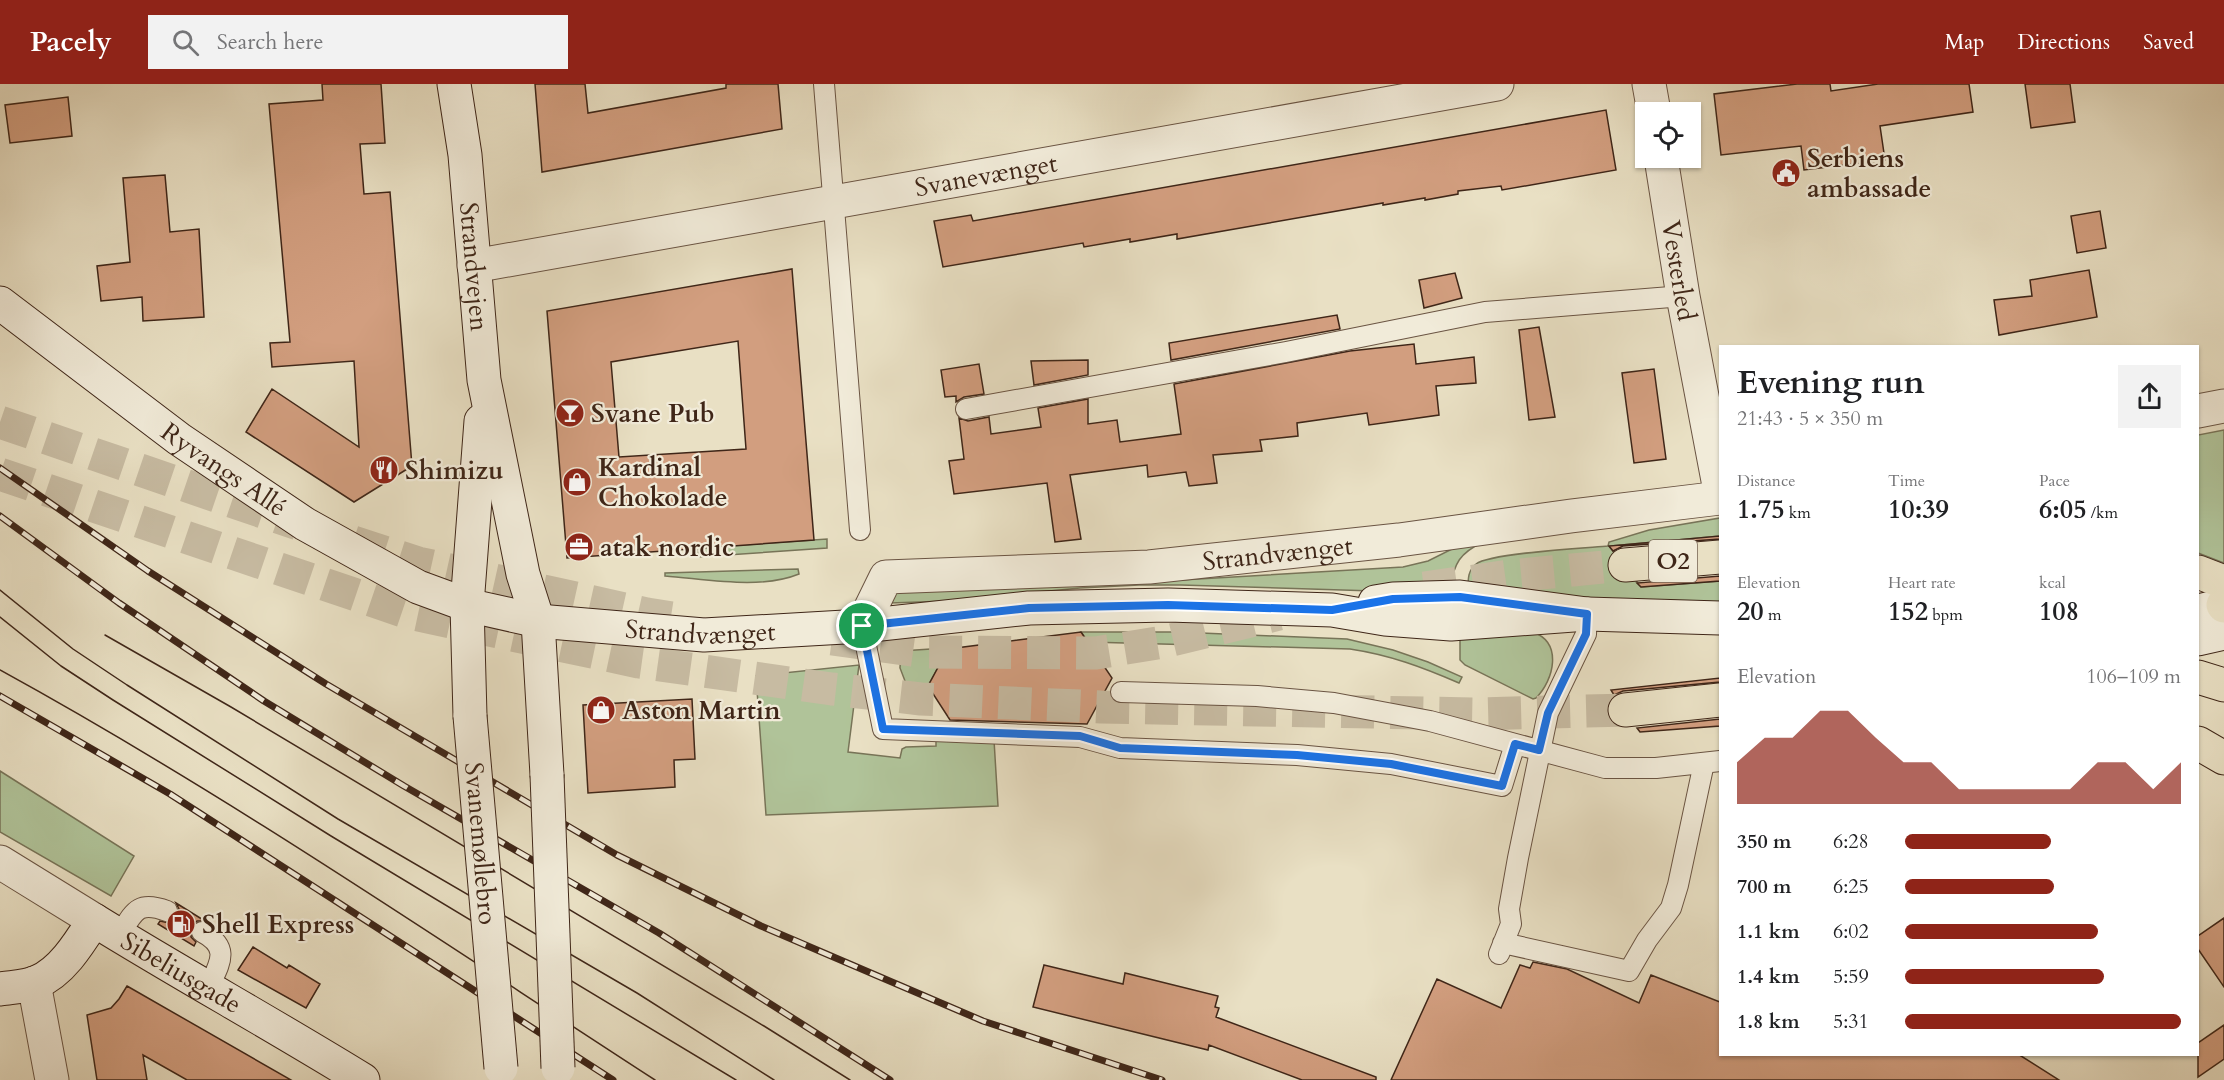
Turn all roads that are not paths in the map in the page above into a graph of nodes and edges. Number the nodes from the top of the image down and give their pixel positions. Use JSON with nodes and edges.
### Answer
{"nodes":[{"id":1,"x":454,"y":84,"type":"edge"},
{"id":2,"x":466,"y":84,"type":"edge"},
{"id":3,"x":824,"y":84,"type":"edge"},
{"id":4,"x":1497,"y":84,"type":"edge"},
{"id":5,"x":1649,"y":84,"type":"edge"},
{"id":6,"x":1652,"y":102,"type":"edge"},
{"id":7,"x":465,"y":155,"type":"junction"},
{"id":8,"x":1663,"y":168,"type":"edge"},
{"id":9,"x":834,"y":201,"type":"junction"},
{"id":10,"x":474,"y":266,"type":"junction"},
{"id":11,"x":1683,"y":296,"type":"junction"},
{"id":12,"x":0,"y":303,"type":"edge"},
{"id":13,"x":484,"y":380,"type":"junction"},
{"id":14,"x":2224,"y":406,"type":"edge"},
{"id":15,"x":966,"y":409,"type":"dead end"},
{"id":16,"x":2199,"y":411,"type":"edge"},
{"id":17,"x":1719,"y":486,"type":"edge"},
{"id":18,"x":1719,"y":498,"type":"edge"},
{"id":19,"x":860,"y":530,"type":"dead end"},
{"id":20,"x":1719,"y":556,"type":"edge"},
{"id":21,"x":1625,"y":565,"type":"tunnel mouth"},
{"id":22,"x":2199,"y":572,"type":"edge"},
{"id":23,"x":2224,"y":582,"type":"edge"},
{"id":24,"x":467,"y":605,"type":"junction"},
{"id":25,"x":2224,"y":605,"type":"edge"},
{"id":26,"x":2199,"y":611,"type":"edge"},
{"id":27,"x":1587,"y":614,"type":"junction"},
{"id":28,"x":1719,"y":618,"type":"edge"},
{"id":29,"x":538,"y":621,"type":"junction"},
{"id":30,"x":862,"y":626,"type":"junction"},
{"id":31,"x":2224,"y":633,"type":"edge"},
{"id":32,"x":2199,"y":639,"type":"edge"},
{"id":33,"x":2199,"y":677,"type":"edge"},
{"id":34,"x":2224,"y":685,"type":"edge"},
{"id":35,"x":1121,"y":692,"type":"dead end"},
{"id":36,"x":1719,"y":700,"type":"edge"},
{"id":37,"x":1625,"y":710,"type":"tunnel mouth"},
{"id":38,"x":1515,"y":744,"type":"junction"},
{"id":39,"x":2199,"y":744,"type":"edge"},
{"id":40,"x":1539,"y":750,"type":"junction"},
{"id":41,"x":2224,"y":758,"type":"edge"},
{"id":42,"x":1712,"y":762,"type":"edge"},
{"id":43,"x":0,"y":862,"type":"edge"},
{"id":44,"x":167,"y":911,"type":"dead end"},
{"id":45,"x":106,"y":928,"type":"junction"},
{"id":46,"x":202,"y":932,"type":"dead end"},
{"id":47,"x":34,"y":983,"type":"junction"},
{"id":48,"x":0,"y":988,"type":"edge"},
{"id":49,"x":208,"y":989,"type":"junction"},
{"id":50,"x":502,"y":1074,"type":"edge"},
{"id":51,"x":559,"y":1074,"type":"edge"},
{"id":52,"x":52,"y":1080,"type":"edge"},
{"id":53,"x":363,"y":1080,"type":"edge"}],
"edges":[{"from":1,"to":7,"type":"street","name":"Strandvejen"},
{"from":2,"to":7,"type":"street","name":"Strandvejen"},
{"from":3,"to":9,"type":"lane"},
{"from":4,"to":9,"type":"street","name":"Svanevænget"},
{"from":5,"to":6,"type":"street"},
{"from":7,"to":10,"type":"street","name":"Strandvejen"},
{"from":8,"to":11,"type":"street","name":"Vesterled"},
{"from":9,"to":10,"type":"street","name":"Svanevænget"},
{"from":9,"to":19,"type":"lane"},
{"from":10,"to":13,"type":"street","name":"Strandvejen"},
{"from":11,"to":15,"type":"lane"},
{"from":11,"to":17,"type":"street","name":"Vesterled"},
{"from":12,"to":24,"type":"street","name":"Ryvangs Allé"},
{"from":13,"to":24,"type":"street","name":"Strandvejen"},
{"from":13,"to":29,"type":"street","name":"Strandvejen"},
{"from":14,"to":16,"type":"street"},
{"from":18,"to":30,"type":"street","name":"Strandvænget"},
{"from":20,"to":21,"type":"main road","number":"O2"},
{"from":22,"to":23,"type":"main road"},
{"from":24,"to":29,"type":"street","name":"Ryvangs Allé"},
{"from":24,"to":50,"type":"street","name":"Svanemøllebro","bridge":true},
{"from":25,"to":26,"type":"street"},
{"from":27,"to":28,"type":"street","name":"Strandvænget"},
{"from":27,"to":30,"type":"street","name":"Strandvænget"},
{"from":27,"to":40,"type":"lane"},
{"from":29,"to":30,"type":"street","name":"Strandvænget"},
{"from":29,"to":51,"type":"street","bridge":true},
{"from":30,"to":38,"type":"lane"},
{"from":31,"to":32,"type":"street"},
{"from":33,"to":34,"type":"main road"},
{"from":35,"to":38,"type":"lane"},
{"from":36,"to":37,"type":"main road"},
{"from":38,"to":40,"type":"lane"},
{"from":39,"to":41,"type":"main road"},
{"from":40,"to":42,"type":"lane"},
{"from":40,"to":42,"type":"lane"},
{"from":43,"to":45,"type":"street","name":"Sibeliusgade"},
{"from":44,"to":45,"type":"lane"},
{"from":45,"to":47,"type":"street"},
{"from":45,"to":49,"type":"street","name":"Sibeliusgade"},
{"from":46,"to":49,"type":"lane"},
{"from":47,"to":48,"type":"street"},
{"from":47,"to":52,"type":"street"},
{"from":49,"to":53,"type":"street","name":"Sibeliusgade"}]}
